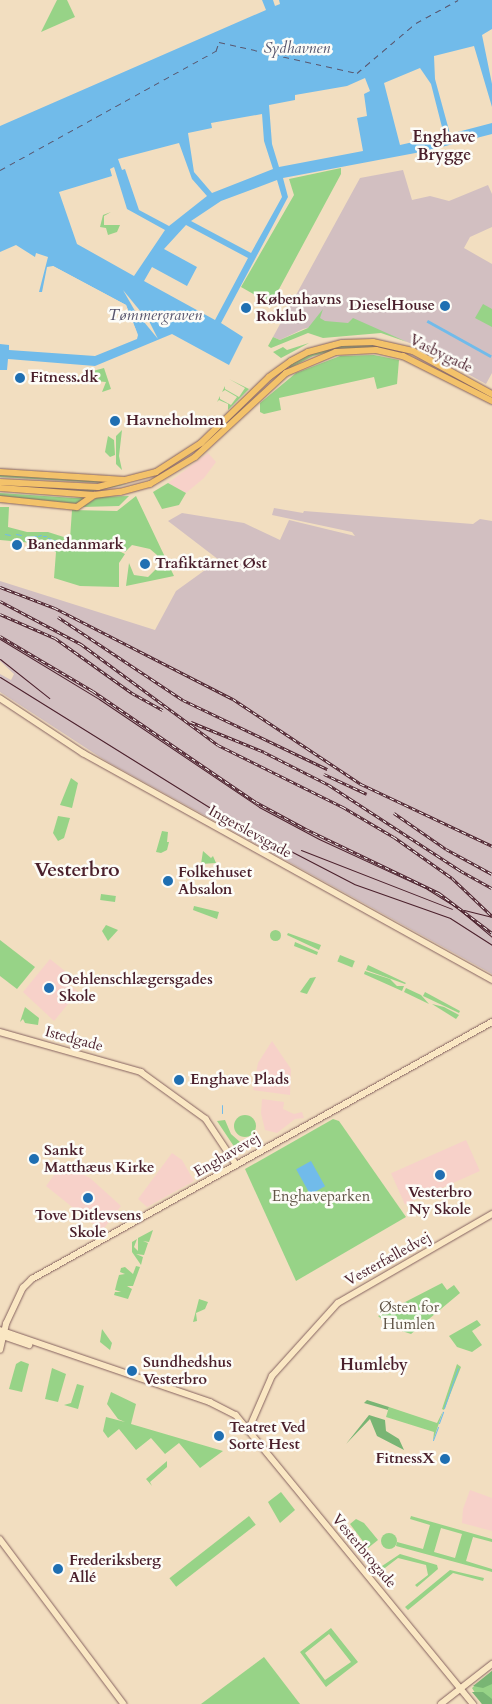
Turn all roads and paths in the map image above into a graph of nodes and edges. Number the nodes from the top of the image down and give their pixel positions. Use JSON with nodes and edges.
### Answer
{"nodes":[{"id":1,"x":492,"y":394,"type":"edge"},
{"id":2,"x":492,"y":400,"type":"edge"},
{"id":3,"x":0,"y":472,"type":"edge"},
{"id":4,"x":132,"y":480,"type":"junction"},
{"id":5,"x":0,"y":482,"type":"edge"},
{"id":6,"x":0,"y":488,"type":"edge"},
{"id":7,"x":94,"y":495,"type":"junction"},
{"id":8,"x":0,"y":499,"type":"edge"},
{"id":9,"x":0,"y":698,"type":"edge"},
{"id":10,"x":492,"y":980,"type":"edge"},
{"id":11,"x":492,"y":1022,"type":"edge"},
{"id":12,"x":0,"y":1032,"type":"edge"},
{"id":13,"x":236,"y":1164,"type":"junction"},
{"id":14,"x":492,"y":1214,"type":"edge"},
{"id":15,"x":2,"y":1333,"type":"edge"},
{"id":16,"x":0,"y":1350,"type":"edge"},
{"id":17,"x":248,"y":1431,"type":"junction"},
{"id":18,"x":0,"y":1539,"type":"edge"},
{"id":19,"x":492,"y":1664,"type":"edge"},
{"id":20,"x":461,"y":1688,"type":"junction"},
{"id":21,"x":124,"y":1704,"type":"edge"},
{"id":22,"x":440,"y":1704,"type":"edge"},
{"id":23,"x":473,"y":1704,"type":"edge"}],
"edges":[{"from":1,"to":4,"type":"main road","name":"Vasbygade"},
{"from":2,"to":7,"type":"main road","name":"Vasbygade"},
{"from":3,"to":4,"type":"main road"},
{"from":4,"to":5,"type":"main road","name":"Vasbygade"},
{"from":6,"to":7,"type":"main road"},
{"from":7,"to":8,"type":"main road"},
{"from":9,"to":10,"type":"street","name":"Ingerslevsgade"},
{"from":11,"to":13,"type":"street","name":"Enghavevej"},
{"from":12,"to":13,"type":"street","name":"Istedgade"},
{"from":13,"to":15,"type":"street","name":"Enghavevej"},
{"from":14,"to":17,"type":"street","name":"Vesterfælledvej"},
{"from":15,"to":16,"type":"street","name":"Enghavevej"},
{"from":15,"to":17,"type":"street","name":"Vesterbrogade"},
{"from":17,"to":20,"type":"street","name":"Vesterbrogade"},
{"from":18,"to":21,"type":"street"},
{"from":19,"to":20,"type":"street"},
{"from":20,"to":22,"type":"street"},
{"from":20,"to":23,"type":"street","name":"Vesterbrogade"}]}
